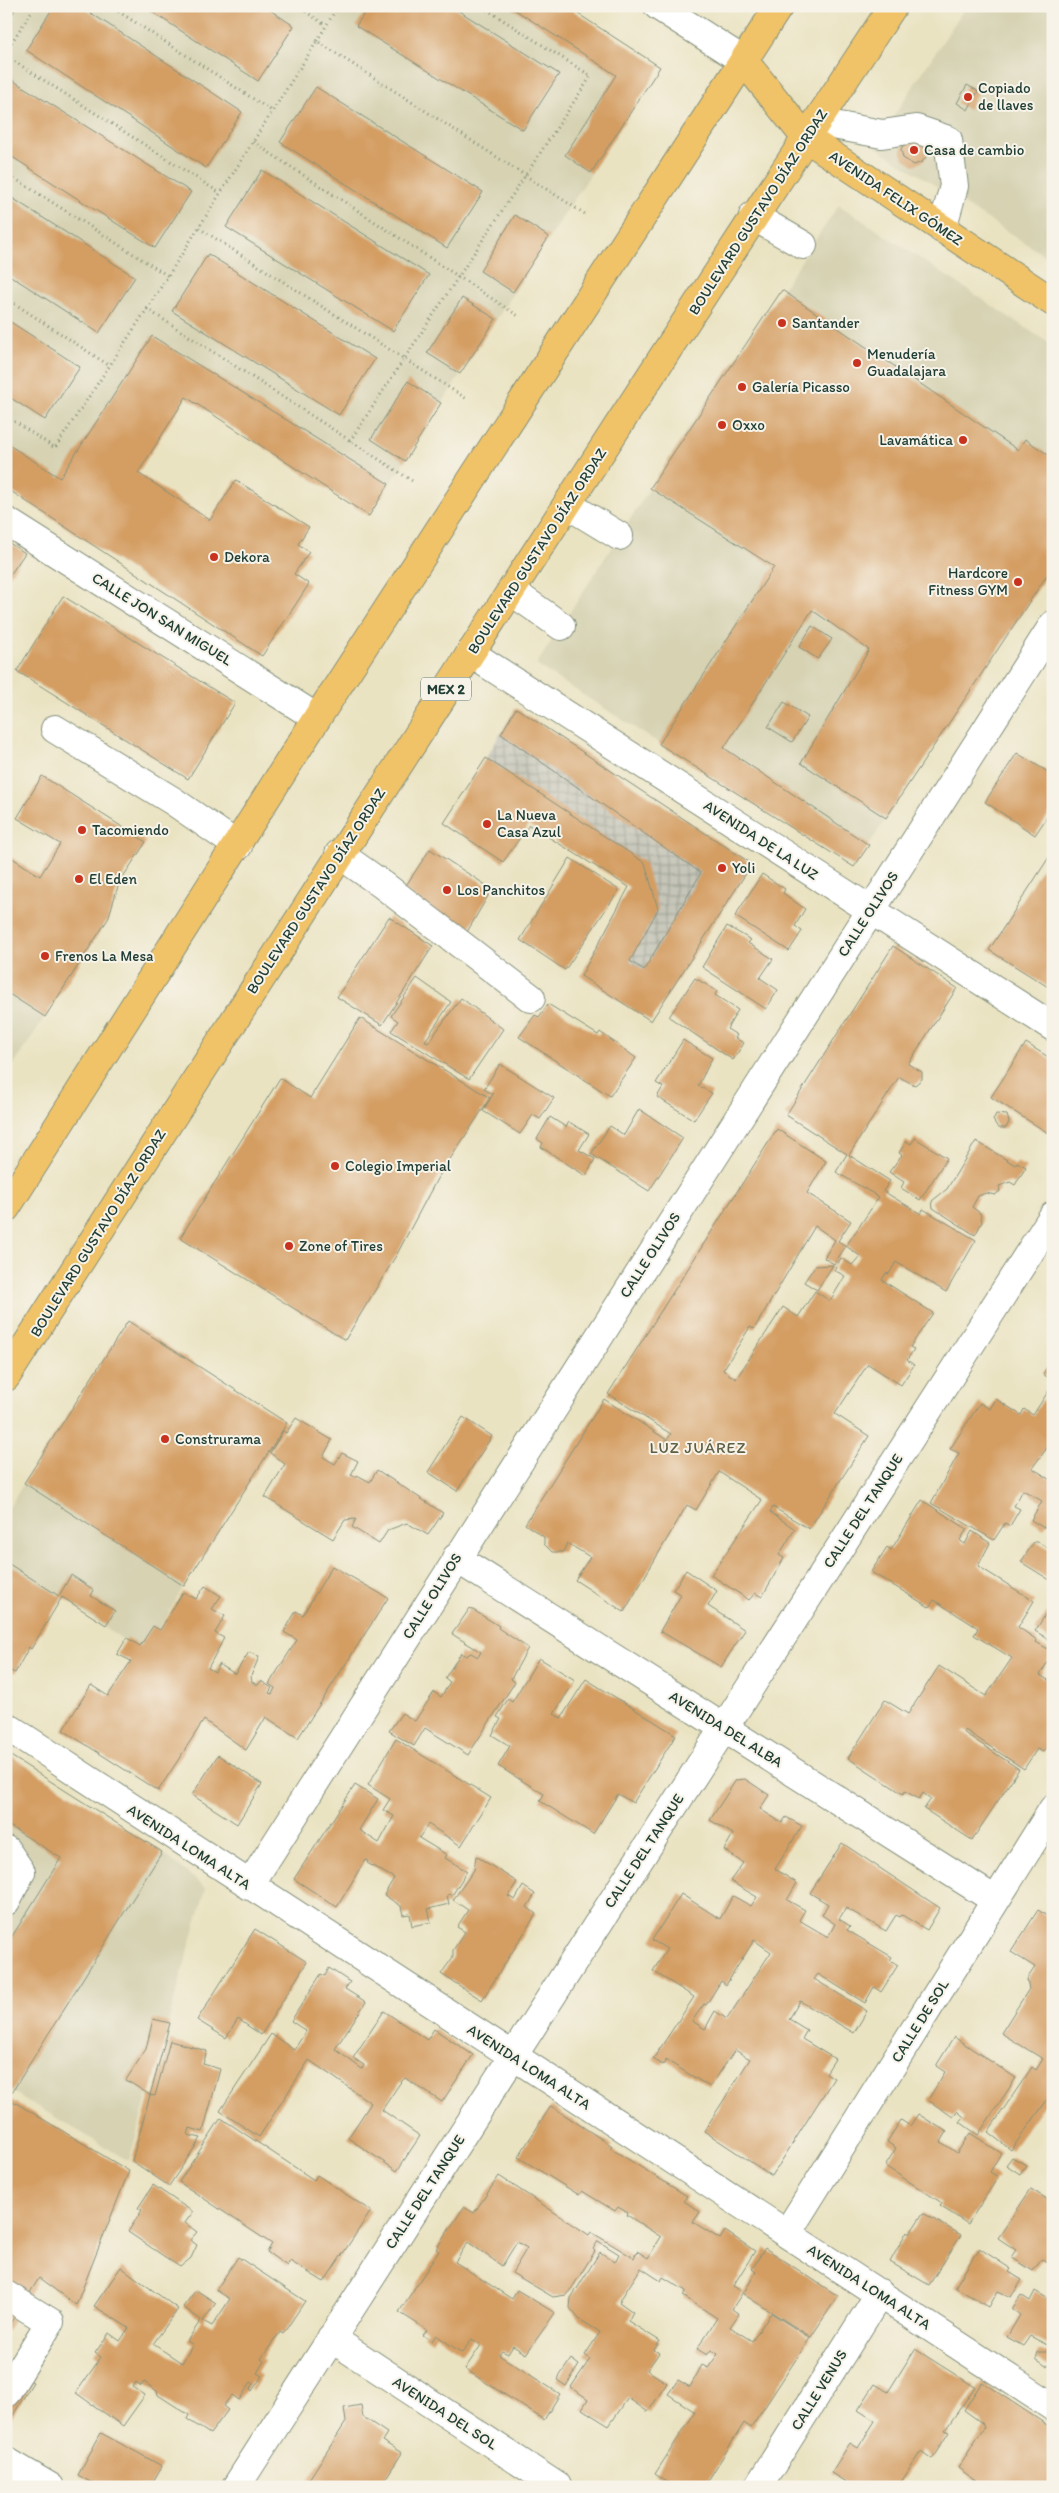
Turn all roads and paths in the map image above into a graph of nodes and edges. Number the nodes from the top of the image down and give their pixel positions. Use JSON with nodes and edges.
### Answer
{"nodes":[{"id":1,"x":34,"y":6,"type":"edge"},
{"id":2,"x":110,"y":6,"type":"edge"},
{"id":3,"x":297,"y":6,"type":"edge"},
{"id":4,"x":338,"y":6,"type":"edge"},
{"id":5,"x":481,"y":6,"type":"edge"},
{"id":6,"x":658,"y":6,"type":"edge"},
{"id":7,"x":779,"y":6,"type":"edge"},
{"id":8,"x":893,"y":6,"type":"edge"},
{"id":9,"x":326,"y":25,"type":"junction"},
{"id":10,"x":317,"y":41,"type":"junction"},
{"id":11,"x":6,"y":51,"type":"edge"},
{"id":12,"x":6,"y":56,"type":"edge"},
{"id":13,"x":744,"y":61,"type":"junction"},
{"id":14,"x":272,"y":111,"type":"junction"},
{"id":15,"x":812,"y":130,"type":"junction"},
{"id":16,"x":253,"y":142,"type":"junction"},
{"id":17,"x":6,"y":173,"type":"edge"},
{"id":18,"x":526,"y":174,"type":"junction"},
{"id":19,"x":220,"y":193,"type":"junction"},
{"id":20,"x":585,"y":214,"type":"dead end"},
{"id":21,"x":754,"y":216,"type":"junction"},
{"id":22,"x":199,"y":228,"type":"junction"},
{"id":23,"x":942,"y":229,"type":"junction"},
{"id":24,"x":803,"y":245,"type":"dead end"},
{"id":25,"x":168,"y":276,"type":"junction"},
{"id":26,"x":458,"y":277,"type":"junction"},
{"id":27,"x":6,"y":298,"type":"edge"},
{"id":28,"x":1053,"y":302,"type":"edge"},
{"id":29,"x":147,"y":309,"type":"junction"},
{"id":30,"x":520,"y":317,"type":"dead end"},
{"id":31,"x":405,"y":358,"type":"junction"},
{"id":32,"x":110,"y":366,"type":"junction"},
{"id":33,"x":467,"y":399,"type":"dead end"},
{"id":34,"x":6,"y":416,"type":"edge"},
{"id":35,"x":350,"y":441,"type":"junction"},
{"id":36,"x":414,"y":482,"type":"dead end"},
{"id":37,"x":568,"y":505,"type":"junction"},
{"id":38,"x":6,"y":522,"type":"edge"},
{"id":39,"x":619,"y":536,"type":"dead end"},
{"id":40,"x":511,"y":591,"type":"junction"},
{"id":41,"x":1053,"y":625,"type":"edge"},
{"id":42,"x":561,"y":626,"type":"dead end"},
{"id":43,"x":470,"y":652,"type":"junction"},
{"id":44,"x":318,"y":718,"type":"junction"},
{"id":45,"x":56,"y":729,"type":"dead end"},
{"id":46,"x":238,"y":846,"type":"junction"},
{"id":47,"x":339,"y":854,"type":"junction"},
{"id":48,"x":871,"y":910,"type":"junction"},
{"id":49,"x":531,"y":998,"type":"dead end"},
{"id":50,"x":1053,"y":1028,"type":"edge"},
{"id":51,"x":6,"y":1208,"type":"edge"},
{"id":52,"x":1053,"y":1216,"type":"edge"},
{"id":53,"x":6,"y":1377,"type":"edge"},
{"id":54,"x":456,"y":1558,"type":"junction"},
{"id":55,"x":6,"y":1726,"type":"edge"},
{"id":56,"x":724,"y":1728,"type":"junction"},
{"id":57,"x":1053,"y":1809,"type":"edge"},
{"id":58,"x":6,"y":1850,"type":"edge"},
{"id":59,"x":249,"y":1886,"type":"junction"},
{"id":60,"x":995,"y":1900,"type":"junction"},
{"id":61,"x":6,"y":1901,"type":"edge"},
{"id":62,"x":513,"y":2056,"type":"junction"},
{"id":63,"x":787,"y":2233,"type":"junction"},
{"id":64,"x":880,"y":2293,"type":"junction"},
{"id":65,"x":6,"y":2295,"type":"edge"},
{"id":66,"x":331,"y":2338,"type":"junction"},
{"id":67,"x":6,"y":2393,"type":"edge"},
{"id":68,"x":1053,"y":2407,"type":"edge"},
{"id":69,"x":6,"y":2461,"type":"edge"},
{"id":70,"x":50,"y":2487,"type":"edge"},
{"id":71,"x":236,"y":2487,"type":"edge"},
{"id":72,"x":558,"y":2487,"type":"edge"},
{"id":73,"x":758,"y":2487,"type":"edge"}],
"edges":[{"from":1,"to":11,"type":"path"},
{"from":2,"to":14,"type":"path"},
{"from":3,"to":9,"type":"path"},
{"from":4,"to":9,"type":"path"},
{"from":5,"to":18,"type":"path"},
{"from":6,"to":13,"type":"street","name":"AVENIDA FELIX GÓMEZ"},
{"from":7,"to":13,"type":"main road"},
{"from":8,"to":15,"type":"main road","name":"BOULEVARD GUSTAVO DÍAZ ORDAZ","number":"MEX 2"},
{"from":9,"to":10,"type":"path"},
{"from":10,"to":14,"type":"path"},
{"from":10,"to":18,"type":"path"},
{"from":12,"to":19,"type":"path"},
{"from":13,"to":15,"type":"main road","name":"AVENIDA FELIX GÓMEZ"},
{"from":13,"to":44,"type":"main road"},
{"from":14,"to":16,"type":"path"},
{"from":15,"to":21,"type":"main road","name":"BOULEVARD GUSTAVO DÍAZ ORDAZ","number":"MEX 2"},
{"from":15,"to":23,"type":"main road","name":"AVENIDA FELIX GÓMEZ"},
{"from":15,"to":23,"type":"street"},
{"from":16,"to":19,"type":"path"},
{"from":16,"to":26,"type":"path"},
{"from":17,"to":25,"type":"path"},
{"from":18,"to":20,"type":"path"},
{"from":18,"to":26,"type":"path"},
{"from":19,"to":22,"type":"path"},
{"from":21,"to":24,"type":"street"},
{"from":21,"to":37,"type":"main road","name":"BOULEVARD GUSTAVO DÍAZ ORDAZ","number":"MEX 2"},
{"from":22,"to":25,"type":"path"},
{"from":22,"to":31,"type":"path"},
{"from":23,"to":28,"type":"main road","name":"AVENIDA FELIX GÓMEZ"},
{"from":25,"to":29,"type":"path"},
{"from":26,"to":30,"type":"path"},
{"from":26,"to":31,"type":"path"},
{"from":27,"to":32,"type":"path"},
{"from":29,"to":32,"type":"path"},
{"from":29,"to":35,"type":"path"},
{"from":31,"to":33,"type":"path"},
{"from":31,"to":35,"type":"path"},
{"from":32,"to":34,"type":"path"},
{"from":35,"to":36,"type":"path"},
{"from":37,"to":39,"type":"street"},
{"from":37,"to":40,"type":"main road","name":"BOULEVARD GUSTAVO DÍAZ ORDAZ","number":"MEX 2"},
{"from":38,"to":44,"type":"street","name":"CALLE JON SAN MIGUEL"},
{"from":40,"to":42,"type":"street"},
{"from":40,"to":43,"type":"main road","name":"BOULEVARD GUSTAVO DÍAZ ORDAZ","number":"MEX 2"},
{"from":41,"to":48,"type":"street","name":"CALLE OLIVOS"},
{"from":43,"to":47,"type":"main road","name":"BOULEVARD GUSTAVO DÍAZ ORDAZ","number":"MEX 2"},
{"from":43,"to":48,"type":"street","name":"AVENIDA DE LA LUZ"},
{"from":44,"to":46,"type":"main road"},
{"from":45,"to":46,"type":"street"},
{"from":46,"to":51,"type":"main road"},
{"from":47,"to":49,"type":"street"},
{"from":47,"to":53,"type":"main road","name":"BOULEVARD GUSTAVO DÍAZ ORDAZ","number":"MEX 2"},
{"from":48,"to":50,"type":"street","name":"AVENIDA DE LA LUZ"},
{"from":48,"to":54,"type":"street","name":"CALLE OLIVOS"},
{"from":52,"to":56,"type":"street","name":"CALLE DEL TANQUE"},
{"from":54,"to":56,"type":"street","name":"AVENIDA DEL ALBA"},
{"from":54,"to":59,"type":"street","name":"CALLE OLIVOS"},
{"from":55,"to":59,"type":"street","name":"AVENIDA LOMA ALTA"},
{"from":56,"to":60,"type":"street","name":"AVENIDA DEL ALBA"},
{"from":56,"to":62,"type":"street","name":"CALLE DEL TANQUE"},
{"from":57,"to":60,"type":"street","name":"CALLE DE SOL"},
{"from":58,"to":61,"type":"street"},
{"from":59,"to":62,"type":"street","name":"AVENIDA LOMA ALTA"},
{"from":60,"to":63,"type":"street","name":"CALLE DE SOL"},
{"from":62,"to":63,"type":"street","name":"AVENIDA LOMA ALTA"},
{"from":62,"to":66,"type":"street","name":"CALLE DEL TANQUE"},
{"from":63,"to":64,"type":"street","name":"AVENIDA LOMA ALTA"},
{"from":64,"to":68,"type":"street","name":"AVENIDA LOMA ALTA"},
{"from":64,"to":73,"type":"street","name":"CALLE VENUS"},
{"from":65,"to":67,"type":"street"},
{"from":66,"to":71,"type":"street","name":"CALLE DEL TANQUE"},
{"from":66,"to":72,"type":"street","name":"AVENIDA DEL SOL"},
{"from":69,"to":70,"type":"street"}]}
